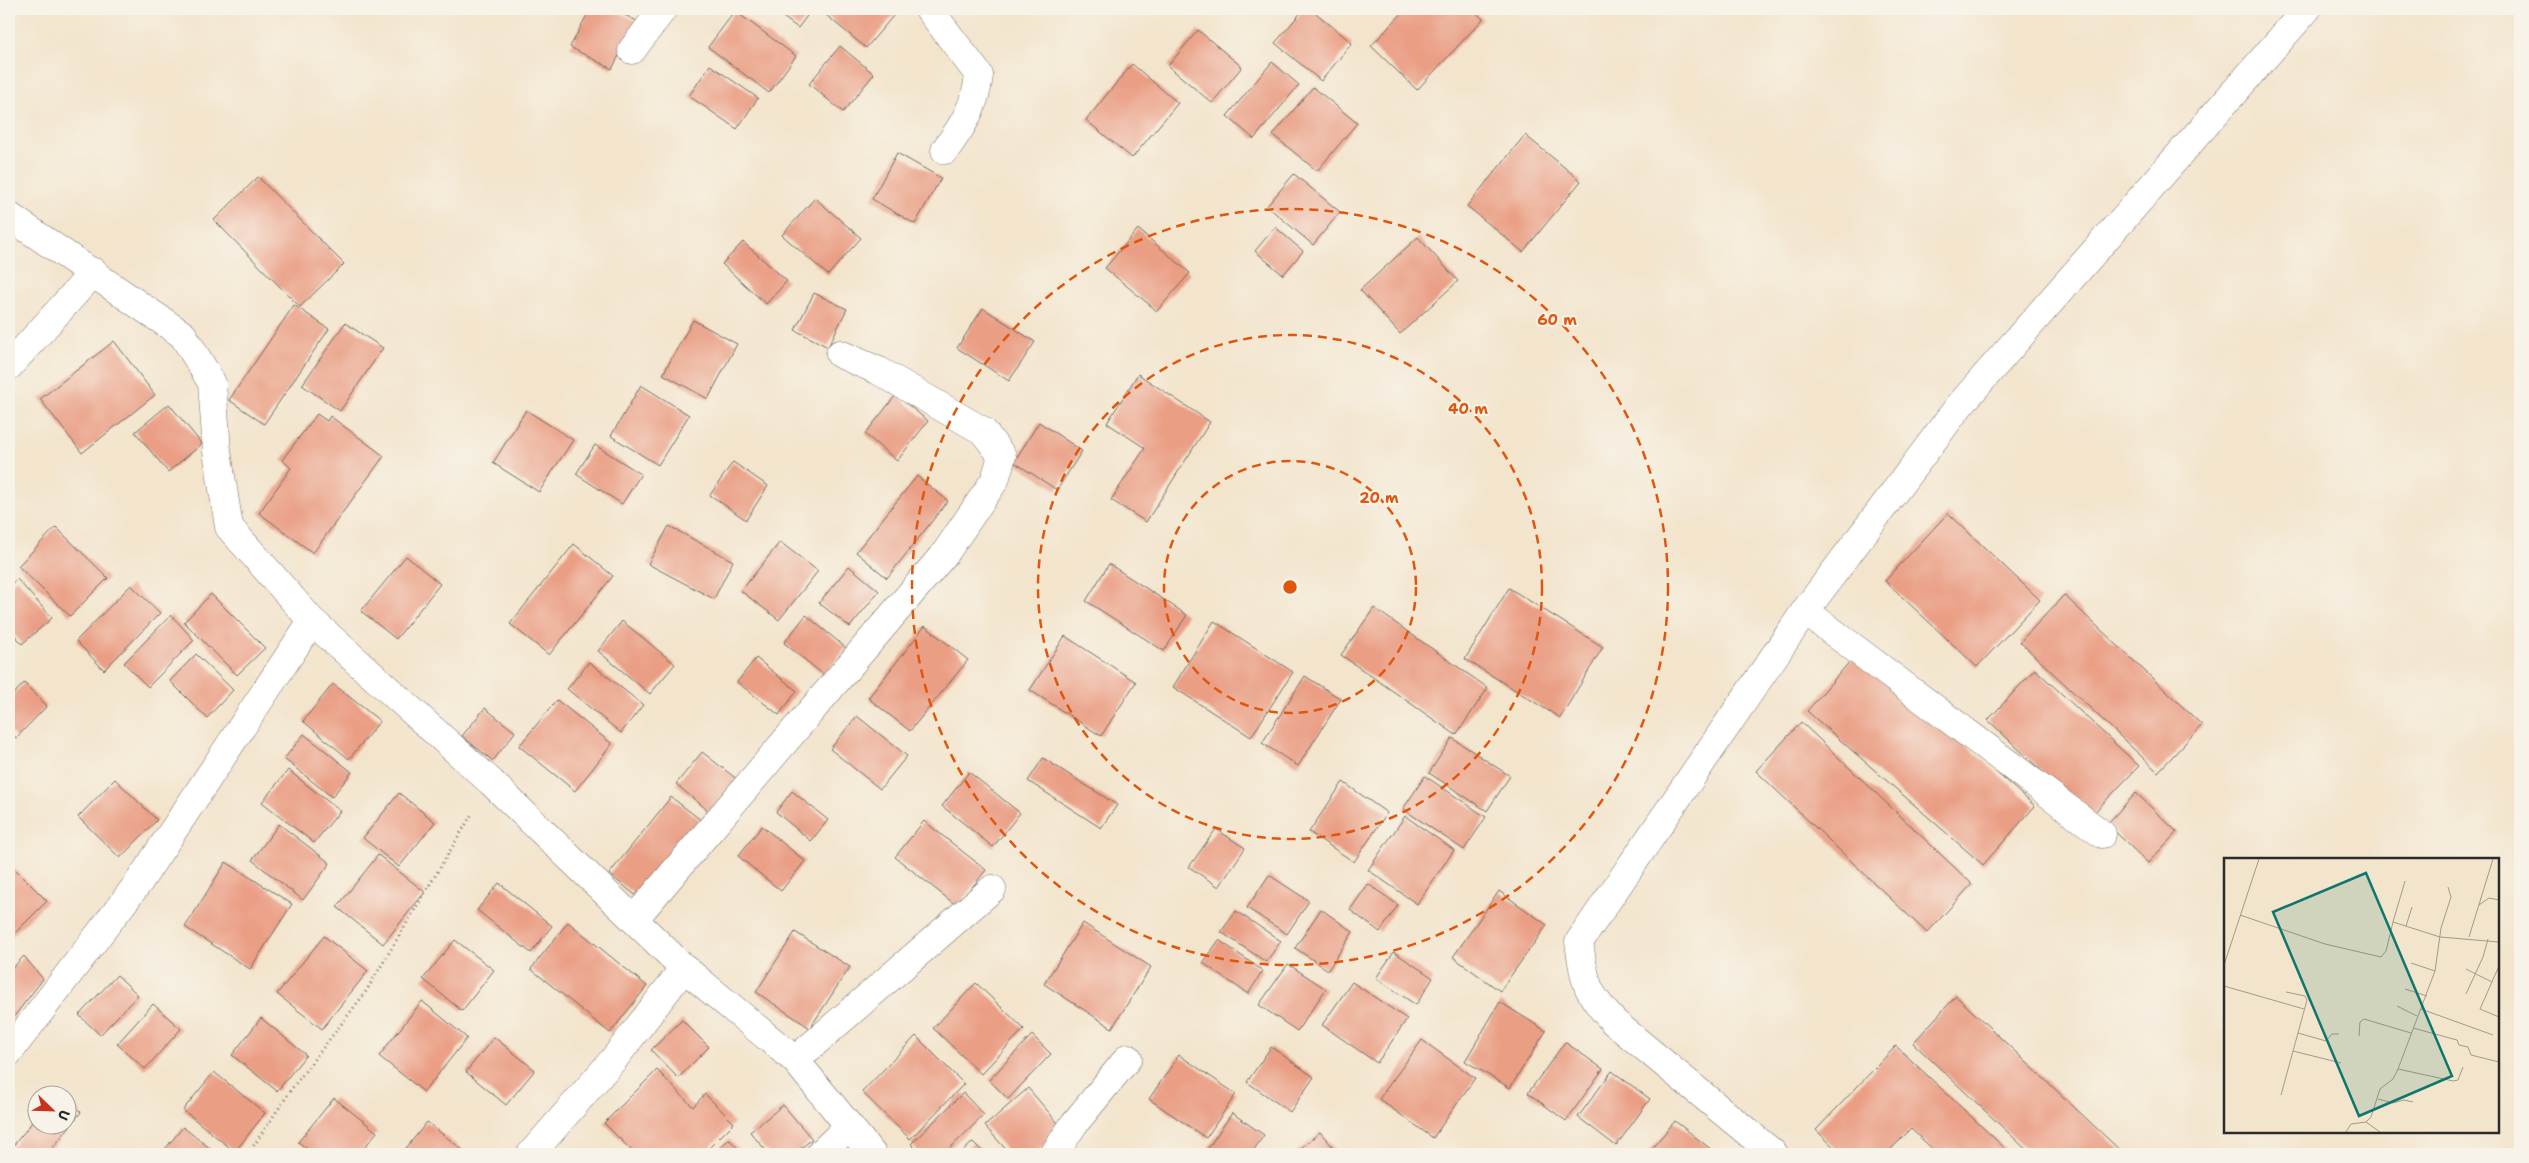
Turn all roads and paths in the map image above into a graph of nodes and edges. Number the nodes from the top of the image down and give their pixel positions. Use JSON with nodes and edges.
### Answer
{"nodes":[{"id":1,"x":663,"y":9,"type":"edge"},
{"id":2,"x":929,"y":9,"type":"edge"},
{"id":3,"x":2307,"y":9,"type":"edge"},
{"id":4,"x":632,"y":50,"type":"dead end"},
{"id":5,"x":945,"y":150,"type":"dead end"},
{"id":6,"x":9,"y":216,"type":"edge"},
{"id":7,"x":94,"y":272,"type":"junction"},
{"id":8,"x":840,"y":354,"type":"dead end"},
{"id":9,"x":9,"y":366,"type":"edge"},
{"id":10,"x":1805,"y":611,"type":"junction"},
{"id":11,"x":312,"y":621,"type":"junction"},
{"id":12,"x":491,"y":782,"type":"junction"},
{"id":13,"x":2102,"y":834,"type":"dead end"},
{"id":14,"x":992,"y":889,"type":"dead end"},
{"id":15,"x":635,"y":918,"type":"junction"},
{"id":16,"x":684,"y":968,"type":"junction"},
{"id":17,"x":9,"y":1052,"type":"edge"},
{"id":18,"x":1128,"y":1058,"type":"dead end"},
{"id":19,"x":795,"y":1060,"type":"junction"},
{"id":20,"x":848,"y":1127,"type":"junction"},
{"id":21,"x":248,"y":1154,"type":"edge"},
{"id":22,"x":531,"y":1154,"type":"edge"},
{"id":23,"x":820,"y":1154,"type":"edge"},
{"id":24,"x":872,"y":1154,"type":"edge"},
{"id":25,"x":1054,"y":1154,"type":"edge"},
{"id":26,"x":1774,"y":1154,"type":"edge"}],
"edges":[{"from":1,"to":4,"type":"street"},
{"from":2,"to":5,"type":"street"},
{"from":3,"to":10,"type":"street"},
{"from":6,"to":7,"type":"street"},
{"from":7,"to":9,"type":"street"},
{"from":7,"to":11,"type":"street"},
{"from":8,"to":15,"type":"street"},
{"from":10,"to":13,"type":"street"},
{"from":10,"to":26,"type":"street"},
{"from":11,"to":12,"type":"street"},
{"from":11,"to":17,"type":"street"},
{"from":12,"to":15,"type":"street"},
{"from":12,"to":21,"type":"path"},
{"from":14,"to":19,"type":"street"},
{"from":15,"to":16,"type":"street"},
{"from":16,"to":19,"type":"street"},
{"from":16,"to":22,"type":"street"},
{"from":18,"to":25,"type":"street"},
{"from":19,"to":20,"type":"street"},
{"from":20,"to":23,"type":"street"},
{"from":20,"to":24,"type":"street"}]}
